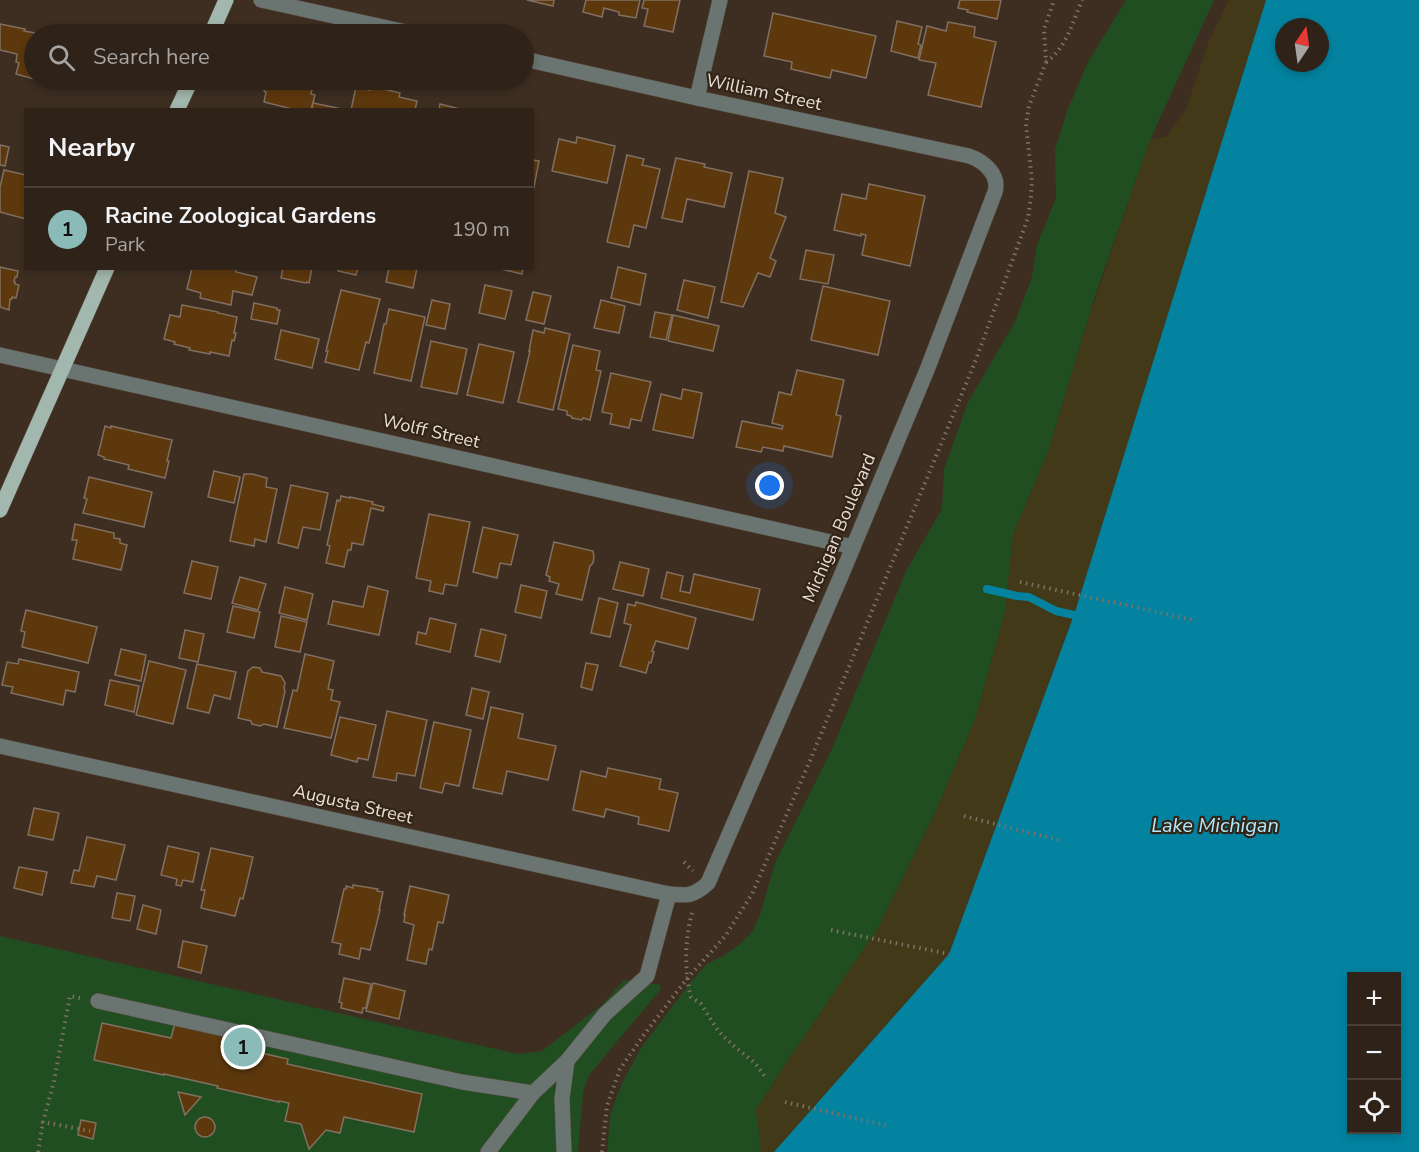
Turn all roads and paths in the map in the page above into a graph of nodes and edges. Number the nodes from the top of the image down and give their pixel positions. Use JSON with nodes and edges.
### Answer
{"nodes":[{"id":1,"x":226,"y":0,"type":"edge"},
{"id":2,"x":261,"y":0,"type":"edge"},
{"id":3,"x":720,"y":0,"type":"edge"},
{"id":4,"x":1054,"y":0,"type":"edge"},
{"id":5,"x":1082,"y":0,"type":"edge"},
{"id":6,"x":215,"y":24,"type":"edge"},
{"id":7,"x":370,"y":24,"type":"edge"},
{"id":8,"x":534,"y":61,"type":"edge"},
{"id":9,"x":1046,"y":62,"type":"junction"},
{"id":10,"x":186,"y":90,"type":"edge"},
{"id":11,"x":698,"y":98,"type":"junction"},
{"id":12,"x":178,"y":108,"type":"edge"},
{"id":13,"x":991,"y":171,"type":"joint"},
{"id":14,"x":106,"y":270,"type":"edge"},
{"id":15,"x":0,"y":355,"type":"edge"},
{"id":16,"x":62,"y":368,"type":"junction"},
{"id":17,"x":0,"y":510,"type":"edge"},
{"id":18,"x":853,"y":547,"type":"junction"},
{"id":19,"x":1020,"y":582,"type":"dead end"},
{"id":20,"x":1194,"y":620,"type":"dead end"},
{"id":21,"x":0,"y":746,"type":"edge"},
{"id":22,"x":964,"y":816,"type":"dead end"},
{"id":23,"x":1062,"y":840,"type":"dead end"},
{"id":24,"x":697,"y":893,"type":"junction"},
{"id":25,"x":669,"y":894,"type":"junction"},
{"id":26,"x":831,"y":930,"type":"dead end"},
{"id":27,"x":949,"y":954,"type":"dead end"},
{"id":28,"x":686,"y":980,"type":"junction"},
{"id":29,"x":98,"y":1001,"type":"joint"},
{"id":30,"x":567,"y":1061,"type":"junction"},
{"id":31,"x":766,"y":1078,"type":"dead end"},
{"id":32,"x":533,"y":1093,"type":"junction"},
{"id":33,"x":785,"y":1102,"type":"dead end"},
{"id":34,"x":43,"y":1122,"type":"junction"},
{"id":35,"x":889,"y":1126,"type":"dead end"},
{"id":36,"x":90,"y":1131,"type":"dead end"},
{"id":37,"x":38,"y":1152,"type":"edge"},
{"id":38,"x":488,"y":1152,"type":"edge"},
{"id":39,"x":564,"y":1152,"type":"edge"},
{"id":40,"x":602,"y":1152,"type":"edge"}],
"edges":[{"from":1,"to":6,"type":"main road"},
{"from":2,"to":7,"type":"street"},
{"from":3,"to":11,"type":"street"},
{"from":4,"to":9,"type":"path"},
{"from":5,"to":9,"type":"path"},
{"from":8,"to":11,"type":"street","name":"William Street"},
{"from":9,"to":28,"type":"path"},
{"from":10,"to":12,"type":"main road"},
{"from":11,"to":13,"type":"street","name":"William Street"},
{"from":13,"to":18,"type":"street","name":"Michigan Boulevard"},
{"from":14,"to":16,"type":"main road"},
{"from":15,"to":16,"type":"street","name":"Wolff Street"},
{"from":16,"to":17,"type":"main road"},
{"from":16,"to":18,"type":"street","name":"Wolff Street"},
{"from":18,"to":24,"type":"street","name":"Michigan Boulevard"},
{"from":19,"to":20,"type":"path"},
{"from":21,"to":25,"type":"street","name":"Augusta Street"},
{"from":22,"to":23,"type":"path"},
{"from":24,"to":25,"type":"street","name":"Augusta Street"},
{"from":24,"to":28,"type":"path"},
{"from":25,"to":30,"type":"street"},
{"from":26,"to":27,"type":"path"},
{"from":28,"to":31,"type":"path"},
{"from":28,"to":40,"type":"path"},
{"from":29,"to":32,"type":"street"},
{"from":29,"to":34,"type":"path"},
{"from":30,"to":32,"type":"street"},
{"from":30,"to":39,"type":"street"},
{"from":32,"to":38,"type":"street"},
{"from":33,"to":35,"type":"path"},
{"from":34,"to":36,"type":"path"},
{"from":34,"to":37,"type":"path"}]}
